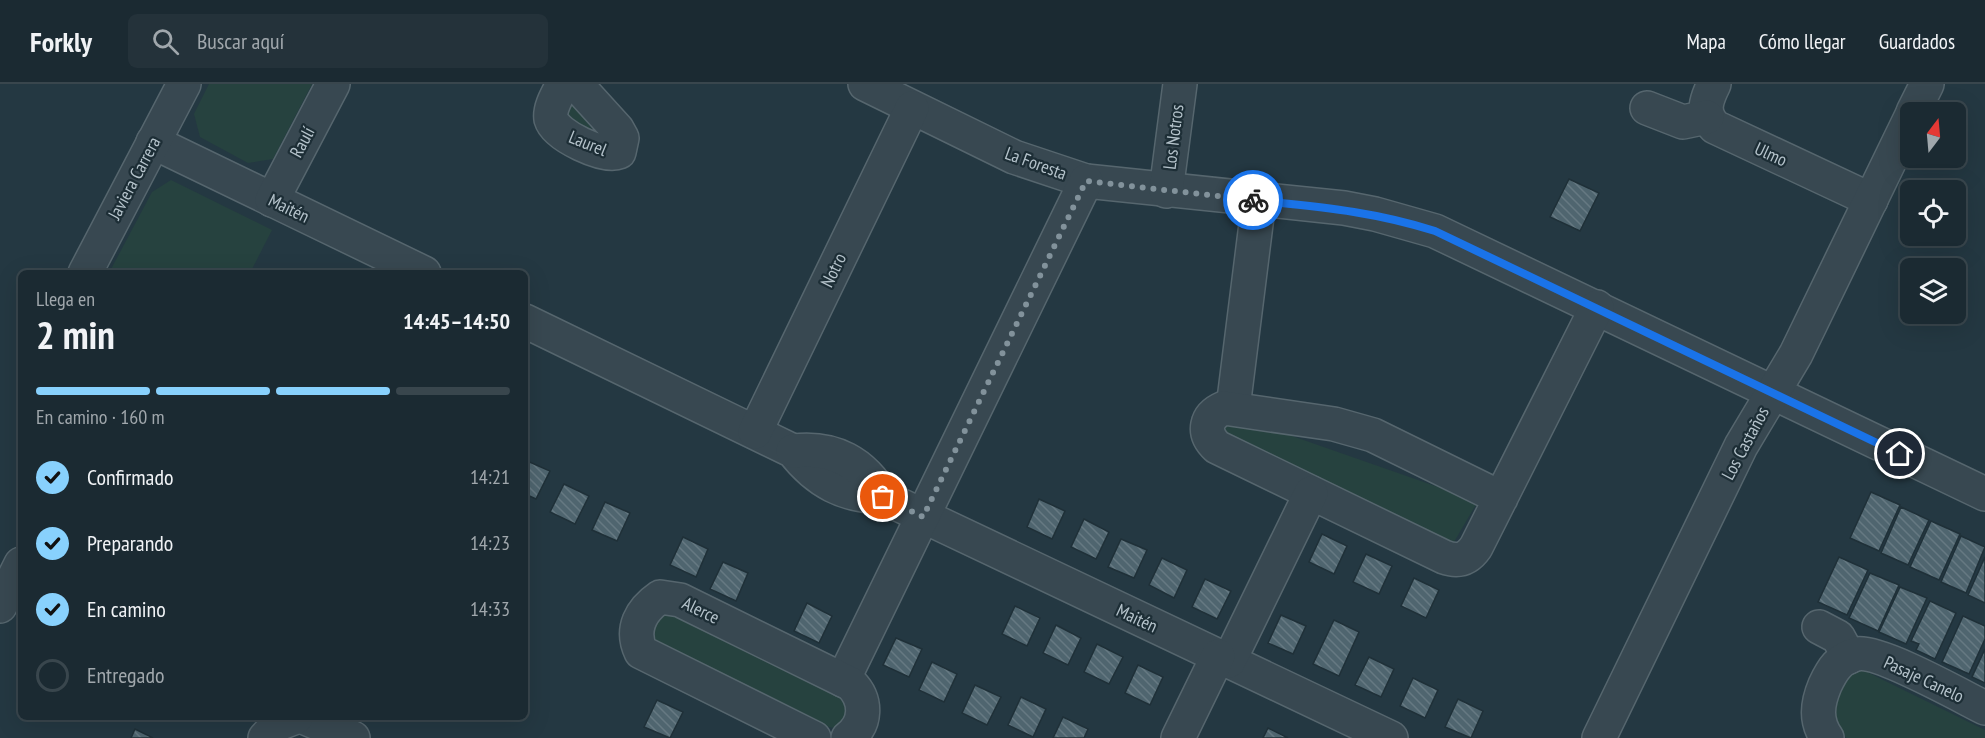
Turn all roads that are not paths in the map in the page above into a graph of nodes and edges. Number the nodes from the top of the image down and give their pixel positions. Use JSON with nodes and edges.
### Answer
{"nodes":[{"id":1,"x":184,"y":84,"type":"edge"},
{"id":2,"x":333,"y":84,"type":"edge"},
{"id":3,"x":563,"y":84,"type":"edge"},
{"id":4,"x":576,"y":84,"type":"edge"},
{"id":5,"x":865,"y":84,"type":"edge"},
{"id":6,"x":1180,"y":84,"type":"edge"},
{"id":7,"x":1714,"y":84,"type":"edge"},
{"id":8,"x":1927,"y":84,"type":"edge"},
{"id":9,"x":1918,"y":102,"type":"edge"},
{"id":10,"x":912,"y":108,"type":"junction"},
{"id":11,"x":1647,"y":108,"type":"dead end"},
{"id":12,"x":1707,"y":117,"type":"junction"},
{"id":13,"x":1900,"y":140,"type":"edge"},
{"id":14,"x":153,"y":142,"type":"junction"},
{"id":15,"x":1086,"y":181,"type":"junction"},
{"id":16,"x":1166,"y":191,"type":"junction"},
{"id":17,"x":272,"y":200,"type":"junction"},
{"id":18,"x":1259,"y":200,"type":"junction"},
{"id":19,"x":1871,"y":200,"type":"junction"},
{"id":20,"x":87,"y":270,"type":"edge"},
{"id":21,"x":418,"y":270,"type":"edge"},
{"id":22,"x":1597,"y":308,"type":"junction"},
{"id":23,"x":528,"y":322,"type":"edge"},
{"id":24,"x":1773,"y":393,"type":"junction"},
{"id":25,"x":1233,"y":408,"type":"junction"},
{"id":26,"x":755,"y":432,"type":"junction"},
{"id":27,"x":1311,"y":493,"type":"junction"},
{"id":28,"x":1985,"y":494,"type":"edge"},
{"id":29,"x":1501,"y":498,"type":"junction"},
{"id":30,"x":923,"y":517,"type":"junction"},
{"id":31,"x":18,"y":570,"type":"edge"},
{"id":32,"x":0,"y":606,"type":"edge"},
{"id":33,"x":1818,"y":627,"type":"dead end"},
{"id":34,"x":1848,"y":657,"type":"junction"},
{"id":35,"x":1224,"y":659,"type":"junction"},
{"id":36,"x":843,"y":680,"type":"junction"},
{"id":37,"x":1985,"y":708,"type":"edge"},
{"id":38,"x":288,"y":723,"type":"edge"},
{"id":39,"x":353,"y":738,"type":"edge"},
{"id":40,"x":814,"y":738,"type":"edge"},
{"id":41,"x":848,"y":738,"type":"edge"},
{"id":42,"x":1178,"y":738,"type":"edge"},
{"id":43,"x":1391,"y":738,"type":"edge"},
{"id":44,"x":1599,"y":738,"type":"edge"},
{"id":45,"x":1827,"y":738,"type":"edge"}],
"edges":[{"from":1,"to":14,"type":"street","name":"Javiera Carrera"},
{"from":2,"to":17,"type":"street","name":"Raulí"},
{"from":3,"to":4,"type":"street","name":"Laurel"},
{"from":5,"to":10,"type":"street","name":"La Foresta"},
{"from":6,"to":16,"type":"street","name":"Los Notros"},
{"from":7,"to":12,"type":"street"},
{"from":8,"to":9,"type":"street"},
{"from":10,"to":15,"type":"street","name":"La Foresta"},
{"from":10,"to":26,"type":"street","name":"Notro"},
{"from":11,"to":12,"type":"street"},
{"from":12,"to":19,"type":"street","name":"Ulmo"},
{"from":13,"to":19,"type":"street","name":"Los Castaños"},
{"from":14,"to":17,"type":"street","name":"Maitén"},
{"from":14,"to":20,"type":"street","name":"Javiera Carrera"},
{"from":15,"to":16,"type":"street","name":"La Foresta"},
{"from":15,"to":30,"type":"street"},
{"from":16,"to":18,"type":"street","name":"La Foresta"},
{"from":17,"to":21,"type":"street","name":"Maitén"},
{"from":18,"to":22,"type":"street","name":"La Foresta"},
{"from":18,"to":25,"type":"street"},
{"from":19,"to":24,"type":"street","name":"Los Castaños"},
{"from":22,"to":24,"type":"street","name":"La Foresta"},
{"from":22,"to":29,"type":"street"},
{"from":23,"to":26,"type":"street","name":"Maitén"},
{"from":24,"to":28,"type":"street","name":"La Foresta"},
{"from":24,"to":44,"type":"street","name":"Los Castaños"},
{"from":25,"to":27,"type":"street"},
{"from":25,"to":29,"type":"street"},
{"from":26,"to":30,"type":"street","name":"Maitén"},
{"from":27,"to":29,"type":"street"},
{"from":27,"to":35,"type":"street"},
{"from":30,"to":35,"type":"street","name":"Maitén"},
{"from":30,"to":36,"type":"street"},
{"from":31,"to":32,"type":"street"},
{"from":33,"to":34,"type":"street"},
{"from":34,"to":37,"type":"street","name":"Pasaje Canelo"},
{"from":34,"to":45,"type":"street"},
{"from":35,"to":42,"type":"street"},
{"from":35,"to":43,"type":"street","name":"Maitén"},
{"from":36,"to":40,"type":"street","name":"Alerce"},
{"from":36,"to":41,"type":"street","name":"Alerce"},
{"from":38,"to":39,"type":"street"}]}
